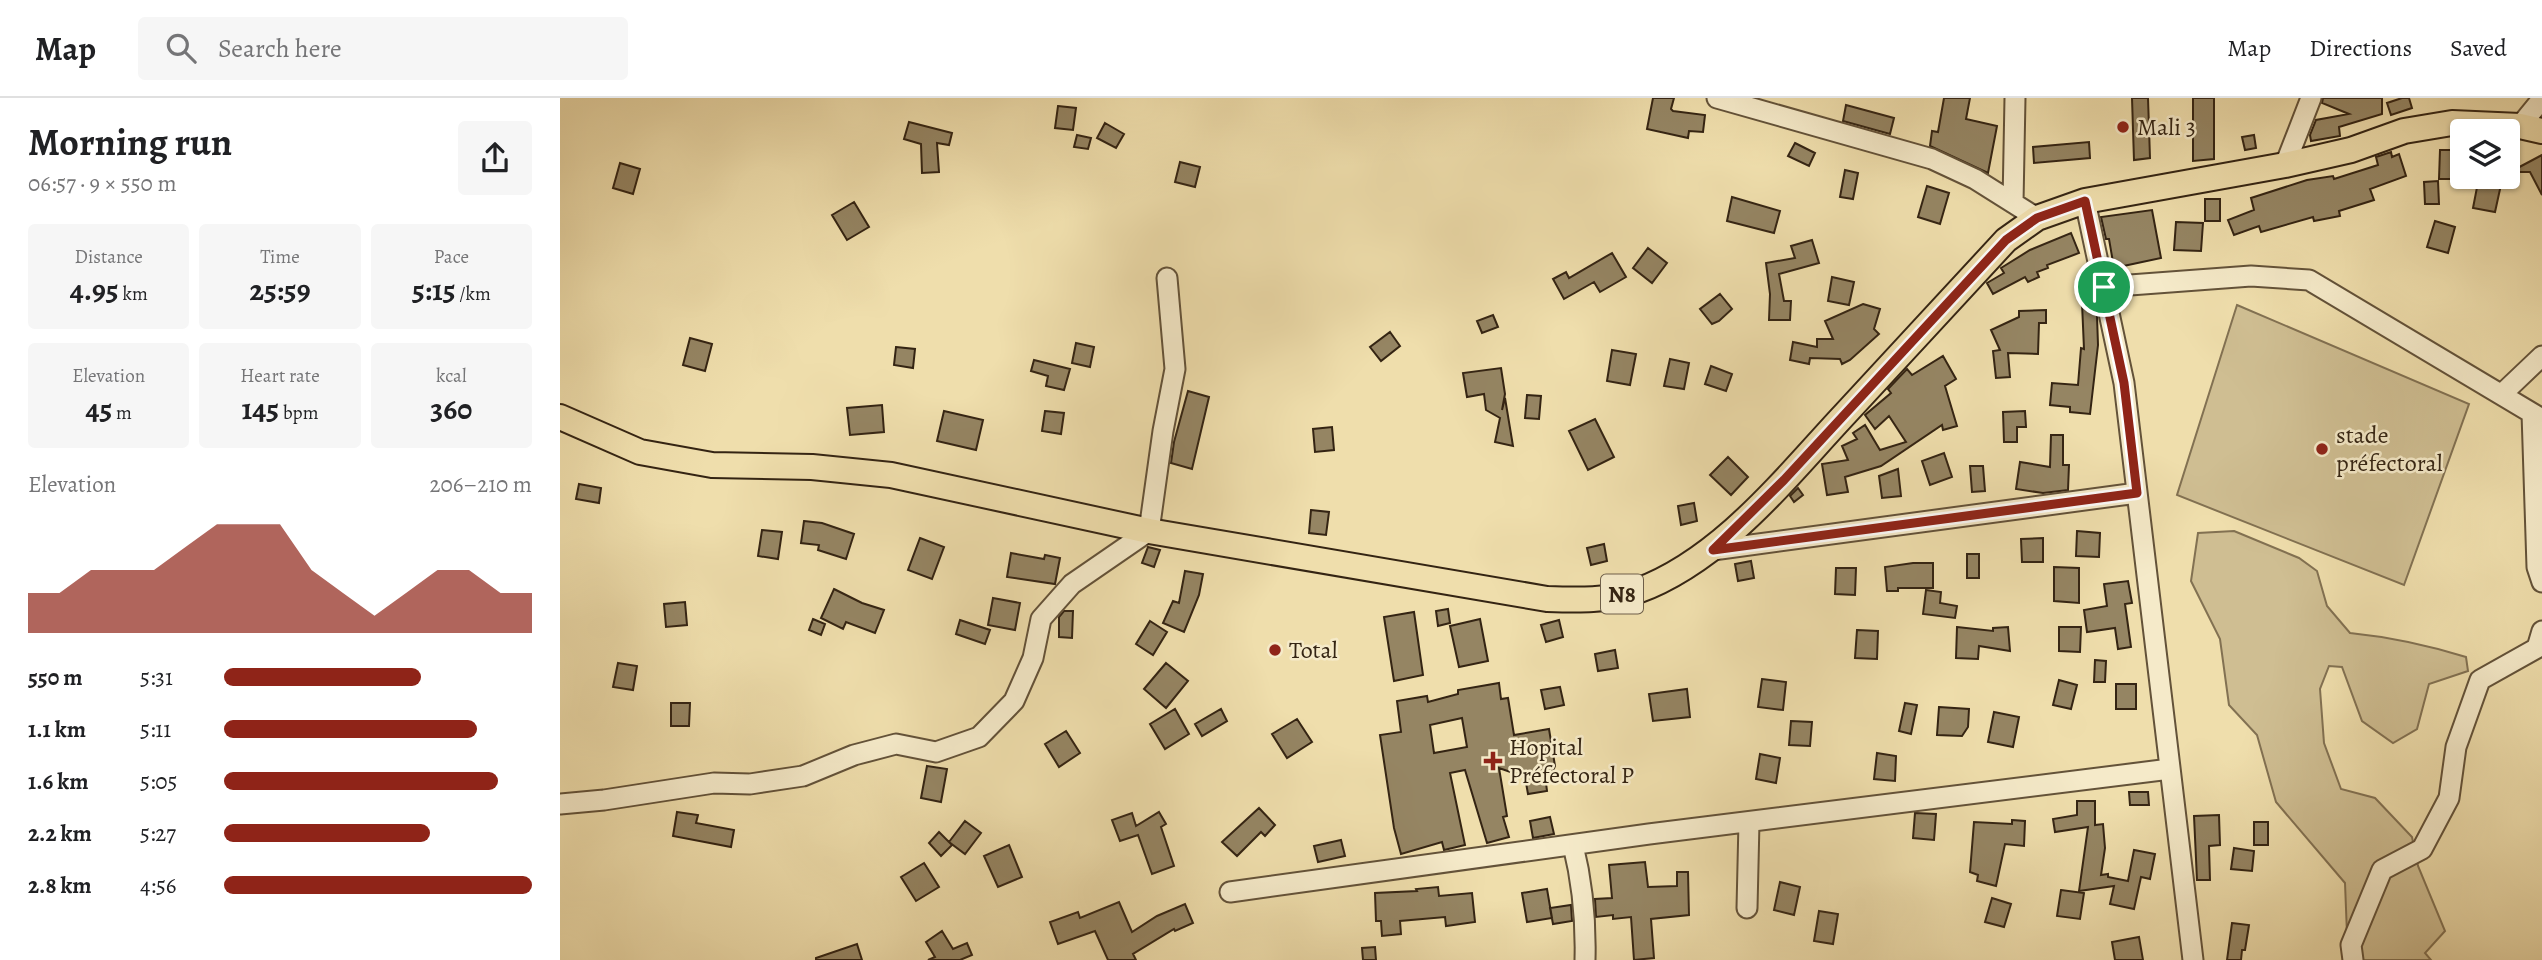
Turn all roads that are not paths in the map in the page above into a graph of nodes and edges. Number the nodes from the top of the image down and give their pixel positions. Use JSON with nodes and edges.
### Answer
{"nodes":[{"id":1,"x":1717,"y":98,"type":"edge"},
{"id":2,"x":2015,"y":98,"type":"edge"},
{"id":3,"x":2311,"y":98,"type":"edge"},
{"id":4,"x":2542,"y":99,"type":"edge"},
{"id":5,"x":2531,"y":129,"type":"edge"},
{"id":6,"x":2285,"y":165,"type":"junction"},
{"id":7,"x":2085,"y":201,"type":"junction"},
{"id":8,"x":2013,"y":203,"type":"junction"},
{"id":9,"x":2037,"y":218,"type":"junction"},
{"id":10,"x":1167,"y":278,"type":"dead end"},
{"id":11,"x":2104,"y":287,"type":"junction"},
{"id":12,"x":2542,"y":356,"type":"edge"},
{"id":13,"x":2502,"y":394,"type":"junction"},
{"id":14,"x":2537,"y":416,"type":"edge"},
{"id":15,"x":560,"y":417,"type":"edge"},
{"id":16,"x":2137,"y":493,"type":"junction"},
{"id":17,"x":1149,"y":531,"type":"junction"},
{"id":18,"x":1713,"y":550,"type":"junction"},
{"id":19,"x":2542,"y":582,"type":"edge"},
{"id":20,"x":2542,"y":631,"type":"edge"},
{"id":21,"x":2170,"y":769,"type":"junction"},
{"id":22,"x":560,"y":804,"type":"edge"},
{"id":23,"x":1749,"y":822,"type":"junction"},
{"id":24,"x":1573,"y":845,"type":"junction"},
{"id":25,"x":1230,"y":892,"type":"dead end"},
{"id":26,"x":1746,"y":908,"type":"dead end"},
{"id":27,"x":1585,"y":960,"type":"edge"},
{"id":28,"x":2193,"y":960,"type":"edge"},
{"id":29,"x":2353,"y":960,"type":"edge"}],
"edges":[{"from":1,"to":8,"type":"street"},
{"from":2,"to":8,"type":"street"},
{"from":3,"to":6,"type":"street"},
{"from":4,"to":5,"type":"street"},
{"from":5,"to":6,"type":"main road","number":"N8"},
{"from":6,"to":7,"type":"main road","number":"N8"},
{"from":7,"to":9,"type":"main road","number":"N8"},
{"from":7,"to":11,"type":"street"},
{"from":8,"to":9,"type":"street"},
{"from":9,"to":18,"type":"main road","number":"N8"},
{"from":10,"to":17,"type":"street"},
{"from":11,"to":13,"type":"street"},
{"from":11,"to":16,"type":"street"},
{"from":12,"to":13,"type":"street"},
{"from":13,"to":14,"type":"street"},
{"from":14,"to":19,"type":"street"},
{"from":15,"to":17,"type":"main road","number":"N8"},
{"from":16,"to":18,"type":"street"},
{"from":16,"to":21,"type":"street"},
{"from":17,"to":18,"type":"main road","number":"N8"},
{"from":17,"to":22,"type":"street"},
{"from":20,"to":29,"type":"street"},
{"from":21,"to":23,"type":"street"},
{"from":21,"to":28,"type":"street"},
{"from":23,"to":24,"type":"street"},
{"from":23,"to":26,"type":"street"},
{"from":24,"to":25,"type":"street"},
{"from":24,"to":27,"type":"street"}]}
